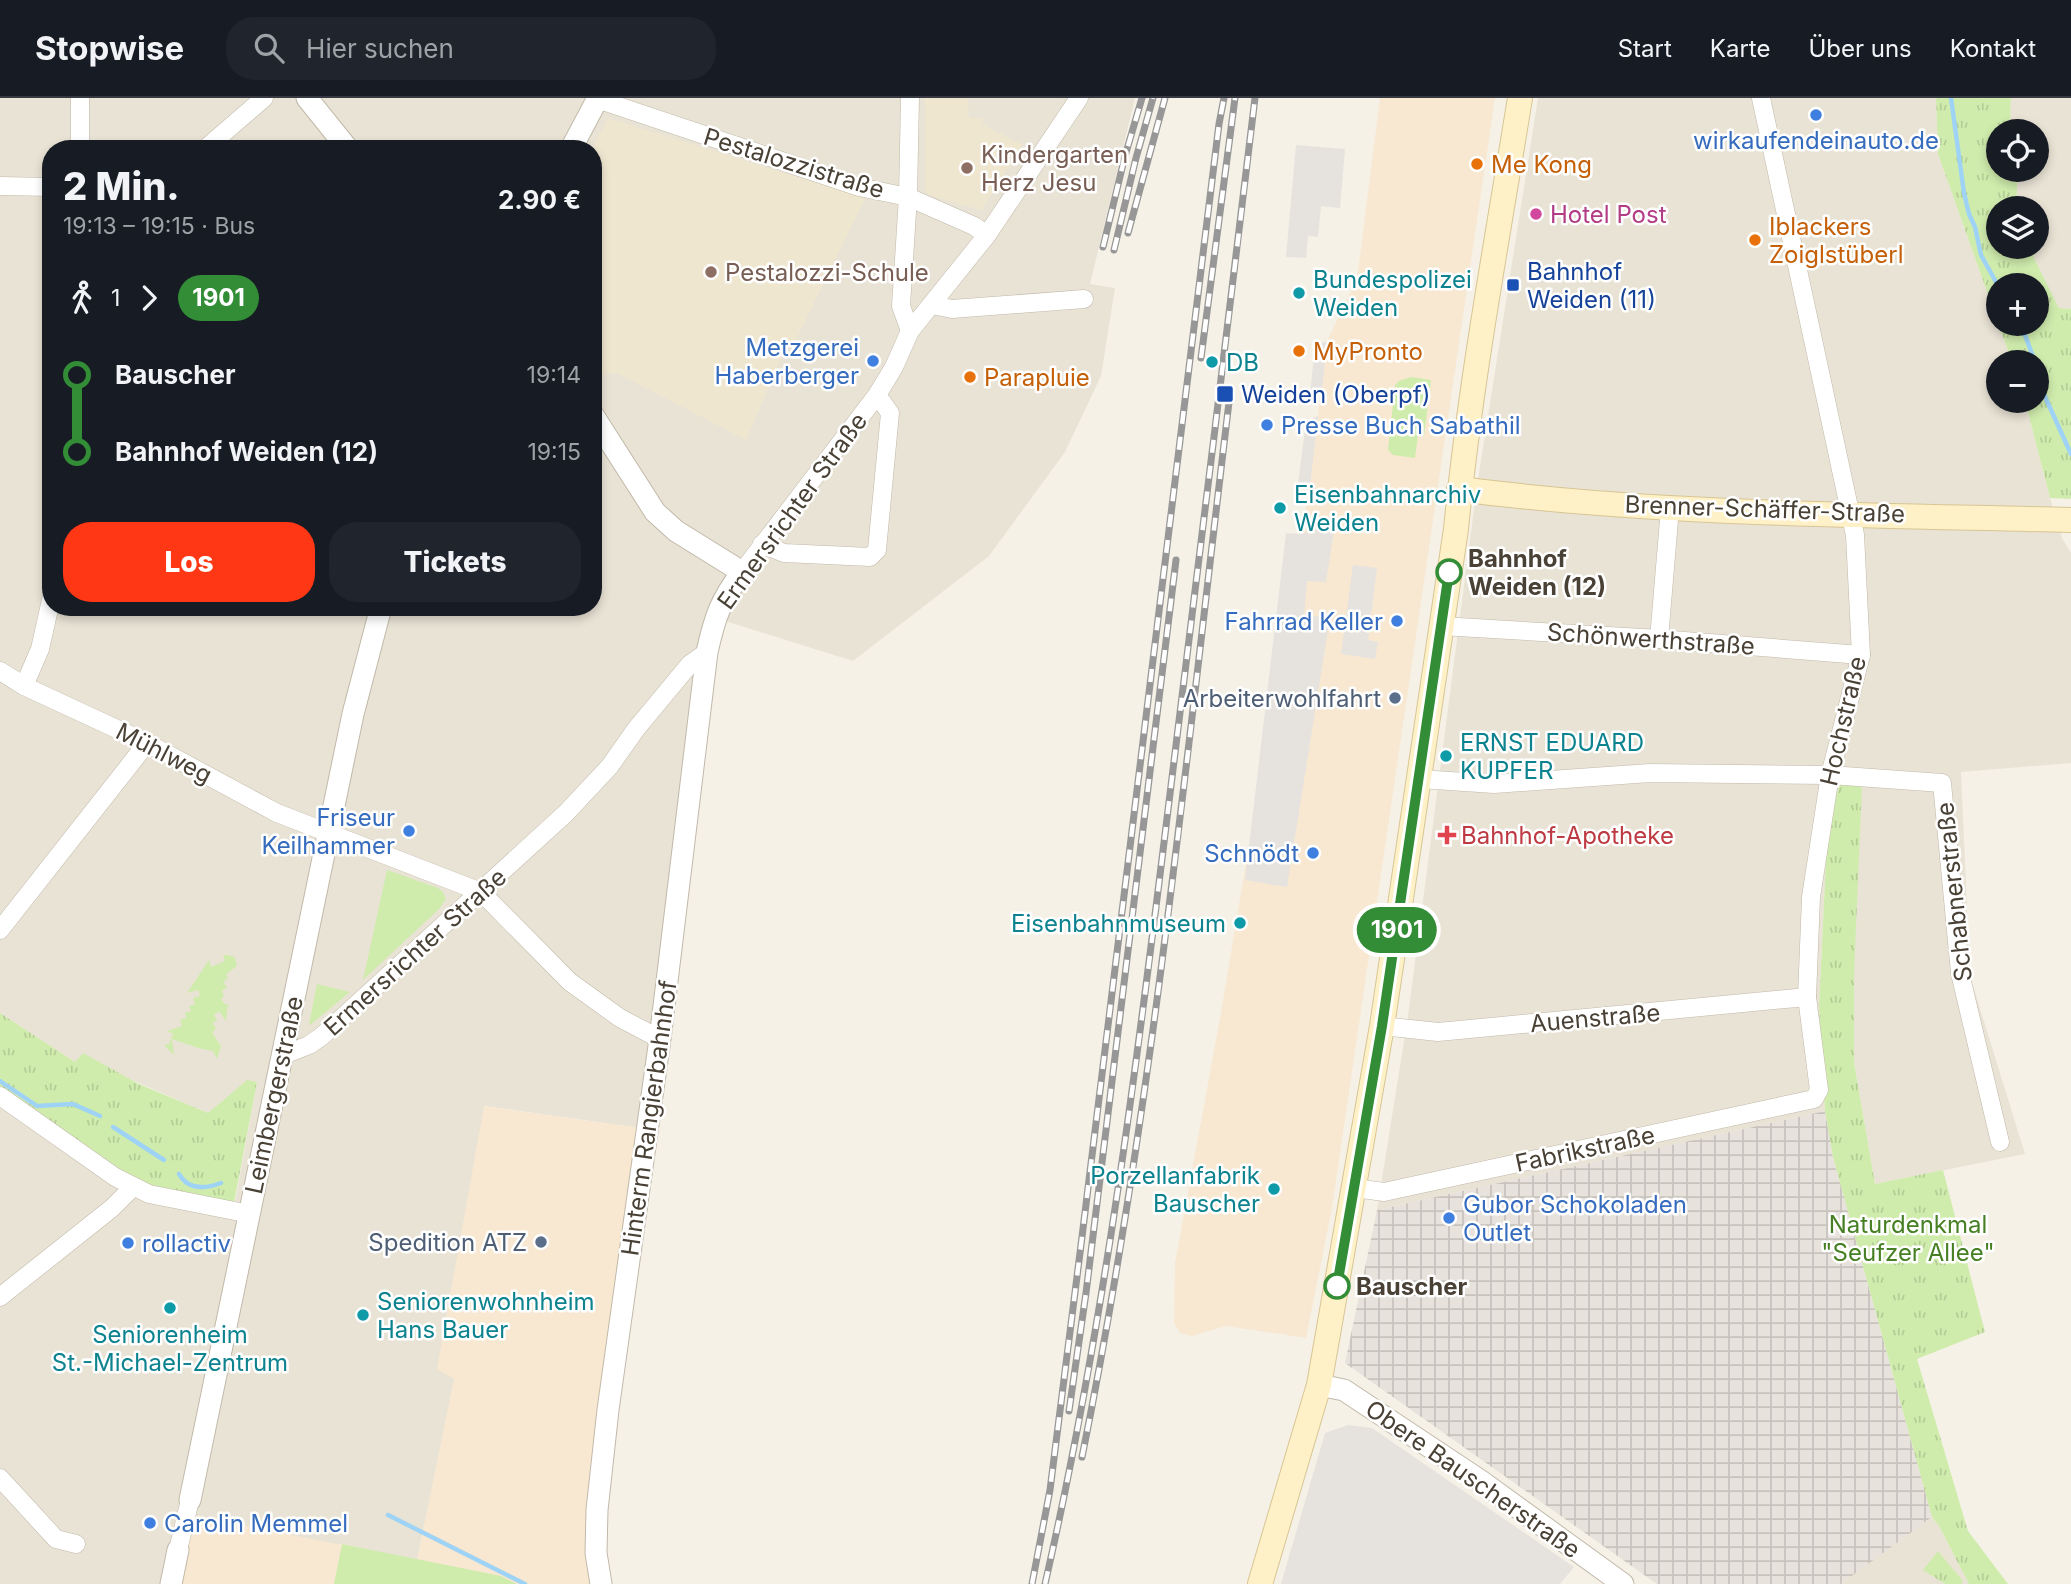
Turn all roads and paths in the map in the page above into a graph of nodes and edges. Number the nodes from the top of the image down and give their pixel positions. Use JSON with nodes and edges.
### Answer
{"nodes":[{"id":1,"x":80,"y":98,"type":"edge"},
{"id":2,"x":264,"y":98,"type":"edge"},
{"id":3,"x":307,"y":98,"type":"edge"},
{"id":4,"x":910,"y":98,"type":"edge"},
{"id":5,"x":1079,"y":98,"type":"edge"},
{"id":6,"x":1520,"y":98,"type":"edge"},
{"id":7,"x":1760,"y":98,"type":"edge"},
{"id":8,"x":597,"y":99,"type":"edge"},
{"id":9,"x":80,"y":140,"type":"edge"},
{"id":10,"x":215,"y":140,"type":"edge"},
{"id":11,"x":341,"y":140,"type":"edge"},
{"id":12,"x":576,"y":140,"type":"edge"},
{"id":13,"x":0,"y":186,"type":"edge"},
{"id":14,"x":42,"y":187,"type":"edge"},
{"id":15,"x":908,"y":198,"type":"junction"},
{"id":16,"x":986,"y":235,"type":"junction"},
{"id":17,"x":1084,"y":299,"type":"dead end"},
{"id":18,"x":932,"y":305,"type":"junction"},
{"id":19,"x":910,"y":331,"type":"junction"},
{"id":20,"x":877,"y":395,"type":"junction"},
{"id":21,"x":602,"y":429,"type":"edge"},
{"id":22,"x":1459,"y":489,"type":"junction"},
{"id":23,"x":1670,"y":508,"type":"junction"},
{"id":24,"x":1849,"y":514,"type":"junction"},
{"id":25,"x":2066,"y":520,"type":"edge"},
{"id":26,"x":762,"y":544,"type":"junction"},
{"id":27,"x":742,"y":572,"type":"junction"},
{"id":28,"x":47,"y":616,"type":"edge"},
{"id":29,"x":379,"y":616,"type":"edge"},
{"id":30,"x":1441,"y":626,"type":"junction"},
{"id":31,"x":1659,"y":639,"type":"junction"},
{"id":32,"x":707,"y":652,"type":"junction"},
{"id":33,"x":1861,"y":655,"type":"junction"},
{"id":34,"x":0,"y":671,"type":"edge"},
{"id":35,"x":24,"y":686,"type":"junction"},
{"id":36,"x":147,"y":743,"type":"junction"},
{"id":37,"x":1830,"y":775,"type":"junction"},
{"id":38,"x":1420,"y":779,"type":"junction"},
{"id":39,"x":329,"y":832,"type":"junction"},
{"id":40,"x":481,"y":892,"type":"junction"},
{"id":41,"x":0,"y":930,"type":"edge"},
{"id":42,"x":1807,"y":998,"type":"junction"},
{"id":43,"x":1382,"y":1026,"type":"junction"},
{"id":44,"x":660,"y":1039,"type":"junction"},
{"id":45,"x":284,"y":1055,"type":"junction"},
{"id":46,"x":0,"y":1096,"type":"edge"},
{"id":47,"x":1814,"y":1099,"type":"joint"},
{"id":48,"x":2000,"y":1142,"type":"dead end"},
{"id":49,"x":133,"y":1187,"type":"junction"},
{"id":50,"x":1355,"y":1188,"type":"junction"},
{"id":51,"x":250,"y":1214,"type":"junction"},
{"id":52,"x":0,"y":1297,"type":"edge"},
{"id":53,"x":1319,"y":1385,"type":"junction"},
{"id":54,"x":0,"y":1478,"type":"edge"},
{"id":55,"x":190,"y":1500,"type":"joint"},
{"id":56,"x":76,"y":1544,"type":"dead end"},
{"id":57,"x":178,"y":1550,"type":"joint"},
{"id":58,"x":171,"y":1584,"type":"edge"},
{"id":59,"x":601,"y":1584,"type":"edge"},
{"id":60,"x":1260,"y":1584,"type":"edge"},
{"id":61,"x":1623,"y":1584,"type":"edge"}],
"edges":[{"from":1,"to":9,"type":"street"},
{"from":2,"to":10,"type":"street"},
{"from":3,"to":11,"type":"street"},
{"from":4,"to":15,"type":"street"},
{"from":5,"to":16,"type":"street","name":"Ermersrichter Straße"},
{"from":6,"to":22,"type":"main road"},
{"from":7,"to":24,"type":"street","name":"Hochstraße"},
{"from":8,"to":12,"type":"street"},
{"from":8,"to":15,"type":"street","name":"Pestalozzistraße"},
{"from":13,"to":14,"type":"street"},
{"from":15,"to":16,"type":"street","name":"Pestalozzistraße"},
{"from":15,"to":19,"type":"street"},
{"from":16,"to":18,"type":"street","name":"Ermersrichter Straße"},
{"from":17,"to":18,"type":"street"},
{"from":18,"to":19,"type":"street","name":"Ermersrichter Straße"},
{"from":19,"to":20,"type":"street","name":"Ermersrichter Straße"},
{"from":20,"to":26,"type":"street","name":"Ermersrichter Straße"},
{"from":20,"to":26,"type":"street"},
{"from":21,"to":27,"type":"street"},
{"from":22,"to":23,"type":"main road","name":"Brenner-Schäffer-Straße"},
{"from":22,"to":30,"type":"main road"},
{"from":23,"to":24,"type":"main road","name":"Brenner-Schäffer-Straße"},
{"from":23,"to":31,"type":"street"},
{"from":24,"to":25,"type":"main road","name":"Brenner-Schäffer-Straße"},
{"from":24,"to":33,"type":"street","name":"Hochstraße"},
{"from":26,"to":27,"type":"street","name":"Ermersrichter Straße"},
{"from":27,"to":32,"type":"street","name":"Ermersrichter Straße"},
{"from":28,"to":35,"type":"street"},
{"from":29,"to":39,"type":"street","name":"Leimbergerstraße"},
{"from":30,"to":31,"type":"street","name":"Schönwerthstraße"},
{"from":30,"to":38,"type":"main road"},
{"from":31,"to":33,"type":"street","name":"Schönwerthstraße"},
{"from":32,"to":40,"type":"street","name":"Ermersrichter Straße"},
{"from":32,"to":44,"type":"street","name":"Hinterm Rangierbahnhof"},
{"from":33,"to":37,"type":"street","name":"Hochstraße"},
{"from":34,"to":35,"type":"street","name":"Mühlweg"},
{"from":35,"to":36,"type":"street","name":"Mühlweg"},
{"from":36,"to":39,"type":"street","name":"Mühlweg"},
{"from":36,"to":41,"type":"street"},
{"from":37,"to":38,"type":"street","name":"Schabnerstraße"},
{"from":37,"to":42,"type":"street","name":"Hochstraße"},
{"from":37,"to":48,"type":"street","name":"Schabnerstraße"},
{"from":38,"to":43,"type":"main road"},
{"from":39,"to":40,"type":"street","name":"Mühlweg"},
{"from":39,"to":45,"type":"street","name":"Leimbergerstraße"},
{"from":40,"to":44,"type":"street"},
{"from":40,"to":45,"type":"street","name":"Ermersrichter Straße"},
{"from":42,"to":43,"type":"street","name":"Auenstraße"},
{"from":42,"to":47,"type":"street","name":"Hochstraße"},
{"from":43,"to":50,"type":"main road"},
{"from":44,"to":59,"type":"street","name":"Hinterm Rangierbahnhof"},
{"from":45,"to":51,"type":"street","name":"Leimbergerstraße"},
{"from":46,"to":49,"type":"street"},
{"from":47,"to":50,"type":"street","name":"Fabrikstraße"},
{"from":49,"to":51,"type":"street"},
{"from":49,"to":52,"type":"street"},
{"from":50,"to":53,"type":"main road"},
{"from":51,"to":55,"type":"street","name":"Leimbergerstraße"},
{"from":53,"to":60,"type":"main road"},
{"from":53,"to":61,"type":"street","name":"Obere Bauscherstraße"},
{"from":54,"to":56,"type":"street"},
{"from":55,"to":57,"type":"street","name":"Leimbergerstraße"},
{"from":57,"to":58,"type":"street","name":"Leimbergerstraße"}]}
